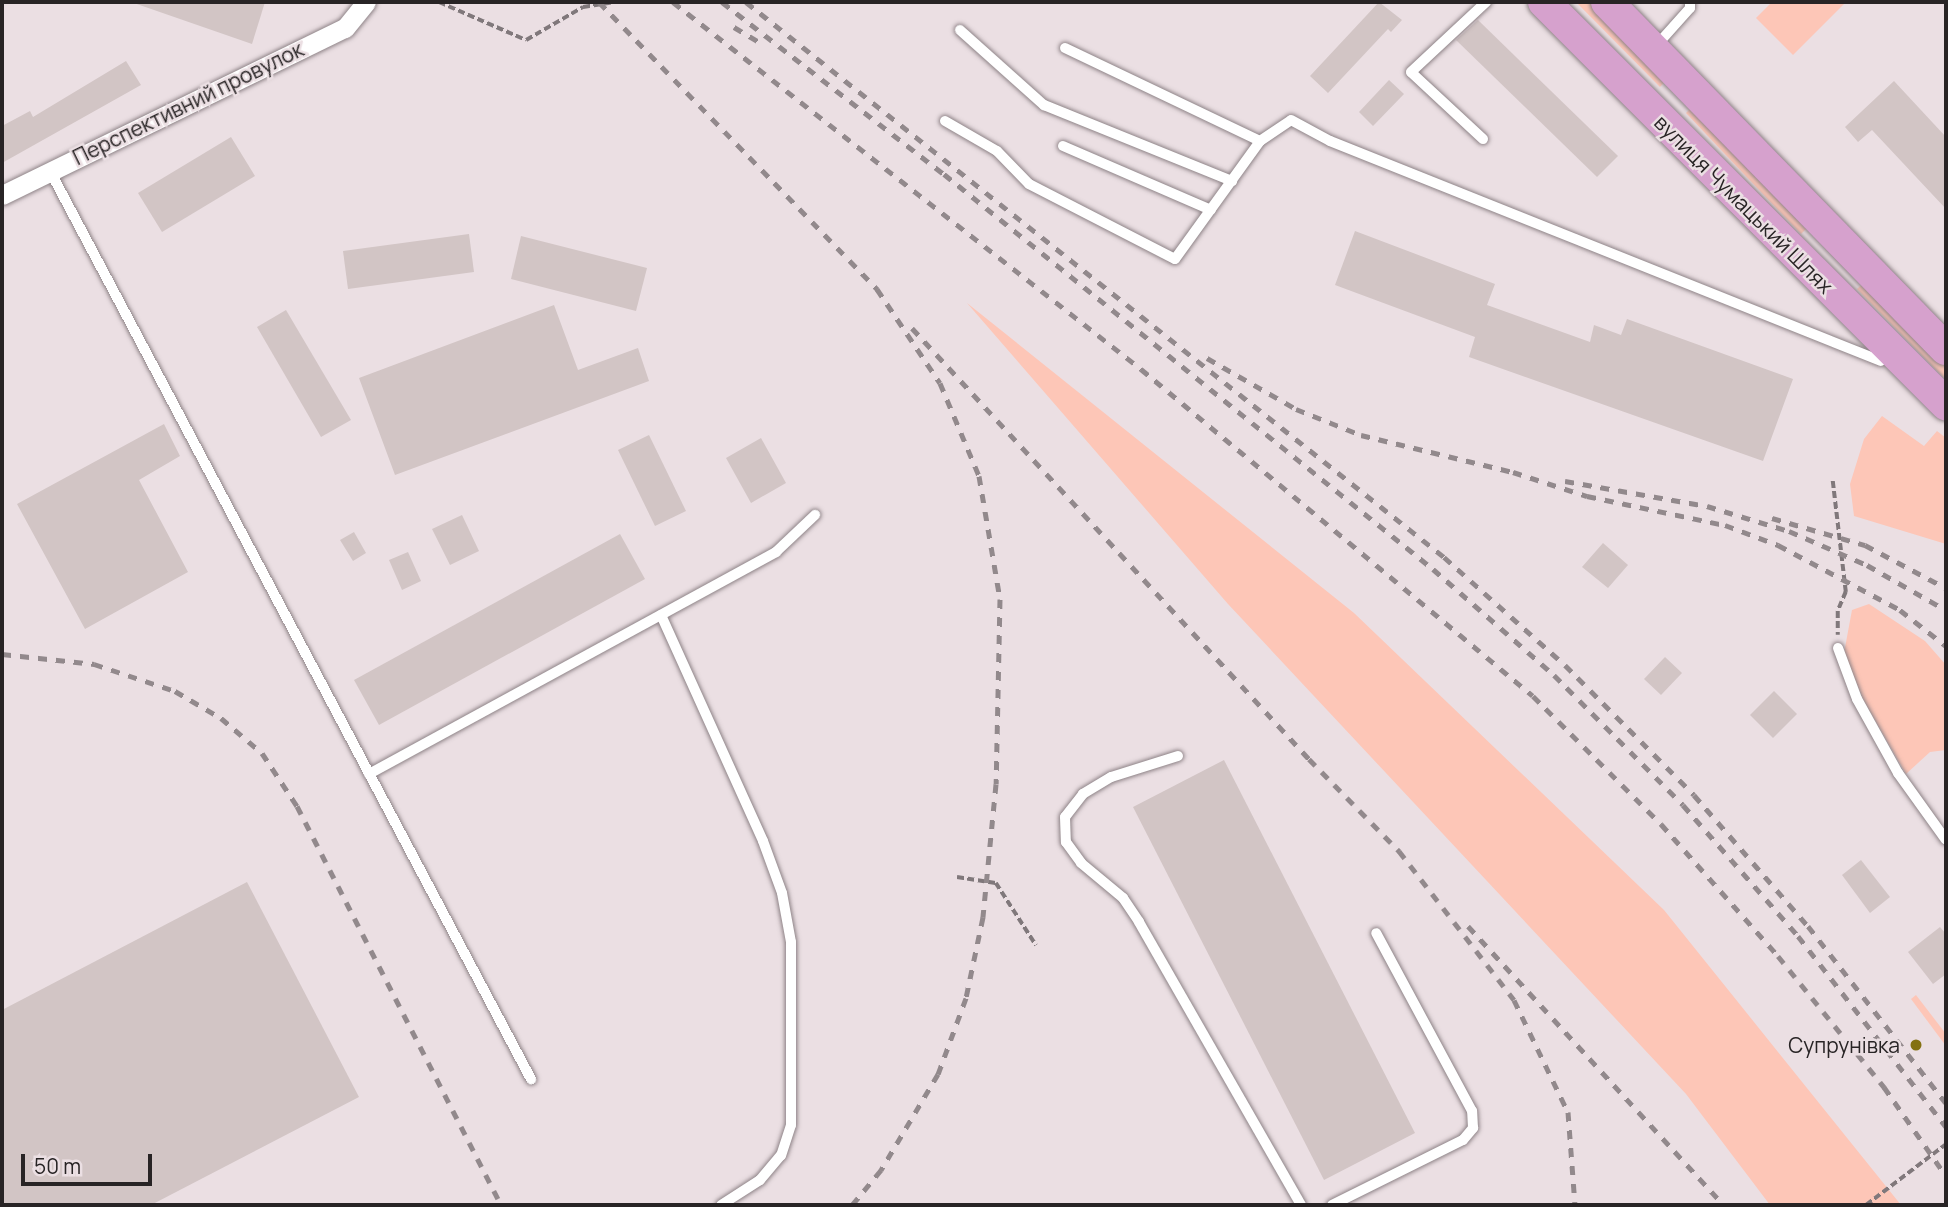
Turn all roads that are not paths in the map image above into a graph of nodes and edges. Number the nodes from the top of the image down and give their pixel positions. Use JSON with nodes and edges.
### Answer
{"nodes":[{"id":1,"x":366,"y":2,"type":"edge"},
{"id":2,"x":1486,"y":2,"type":"edge"},
{"id":3,"x":1544,"y":2,"type":"edge"},
{"id":4,"x":1607,"y":2,"type":"edge"},
{"id":5,"x":1690,"y":2,"type":"edge"},
{"id":6,"x":960,"y":30,"type":"dead end"},
{"id":7,"x":1065,"y":48,"type":"dead end"},
{"id":8,"x":1654,"y":49,"type":"junction"},
{"id":9,"x":946,"y":121,"type":"dead end"},
{"id":10,"x":1483,"y":139,"type":"dead end"},
{"id":11,"x":1260,"y":141,"type":"junction"},
{"id":12,"x":1063,"y":145,"type":"dead end"},
{"id":13,"x":50,"y":171,"type":"junction"},
{"id":14,"x":1232,"y":181,"type":"junction"},
{"id":15,"x":2,"y":195,"type":"edge"},
{"id":16,"x":1211,"y":210,"type":"junction"},
{"id":17,"x":1946,"y":349,"type":"edge"},
{"id":18,"x":1881,"y":361,"type":"dead end"},
{"id":19,"x":1946,"y":404,"type":"edge"},
{"id":20,"x":815,"y":514,"type":"dead end"},
{"id":21,"x":661,"y":615,"type":"junction"},
{"id":22,"x":1838,"y":648,"type":"road end"},
{"id":23,"x":1178,"y":756,"type":"dead end"},
{"id":24,"x":369,"y":775,"type":"junction"},
{"id":25,"x":1946,"y":840,"type":"edge"},
{"id":26,"x":1376,"y":933,"type":"dead end"},
{"id":27,"x":531,"y":1079,"type":"dead end"},
{"id":28,"x":720,"y":1205,"type":"edge"},
{"id":29,"x":1301,"y":1205,"type":"edge"},
{"id":30,"x":1332,"y":1205,"type":"edge"}],
"edges":[{"from":1,"to":13,"type":"street","name":"Перспективний провулок"},
{"from":2,"to":10,"type":"lane"},
{"from":3,"to":19,"type":"main road","name":"вулиця Чумацький Шлях"},
{"from":4,"to":8,"type":"main road","name":"вулиця Чумацький Шлях"},
{"from":5,"to":8,"type":"lane"},
{"from":6,"to":14,"type":"lane"},
{"from":7,"to":11,"type":"lane"},
{"from":8,"to":17,"type":"main road","name":"вулиця Чумацький Шлях"},
{"from":9,"to":16,"type":"lane"},
{"from":11,"to":14,"type":"lane"},
{"from":11,"to":18,"type":"lane"},
{"from":12,"to":16,"type":"lane"},
{"from":13,"to":15,"type":"street","name":"Перспективний провулок"},
{"from":13,"to":24,"type":"lane"},
{"from":14,"to":16,"type":"lane"},
{"from":20,"to":21,"type":"lane"},
{"from":21,"to":24,"type":"lane"},
{"from":21,"to":28,"type":"lane"},
{"from":22,"to":25,"type":"lane"},
{"from":23,"to":29,"type":"lane"},
{"from":24,"to":27,"type":"lane"},
{"from":26,"to":30,"type":"lane"}]}
